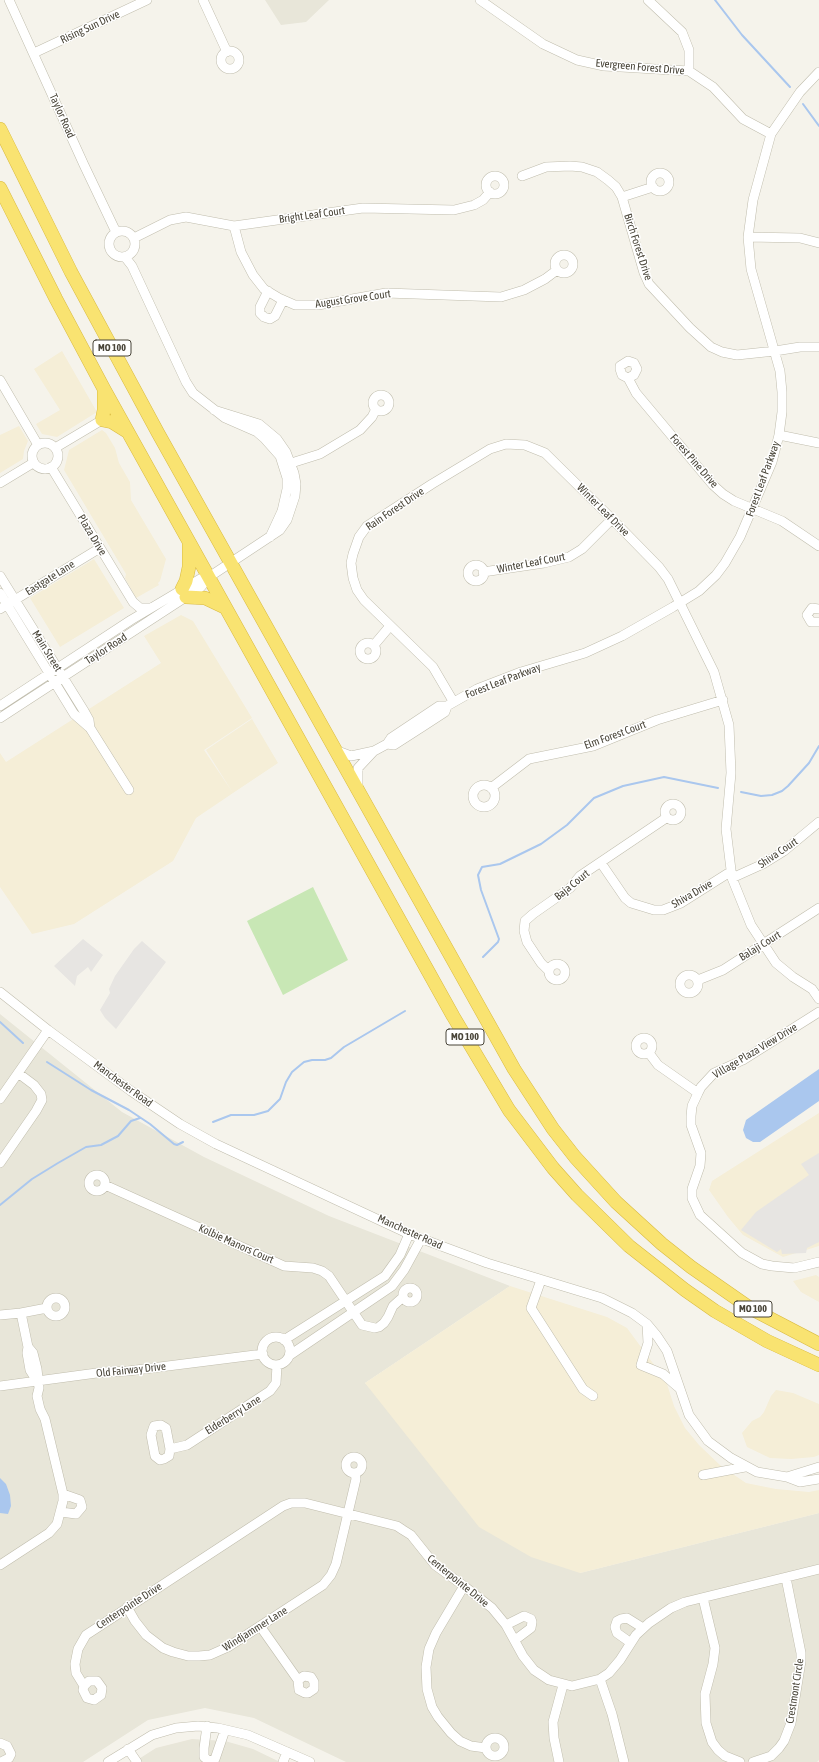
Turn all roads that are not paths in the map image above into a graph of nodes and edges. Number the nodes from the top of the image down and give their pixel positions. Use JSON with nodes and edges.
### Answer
{"nodes":[{"id":1,"x":9,"y":0,"type":"edge"},
{"id":2,"x":147,"y":0,"type":"edge"},
{"id":3,"x":202,"y":0,"type":"edge"},
{"id":4,"x":480,"y":0,"type":"edge"},
{"id":5,"x":648,"y":0,"type":"edge"},
{"id":6,"x":227,"y":52,"type":"dead end"},
{"id":7,"x":34,"y":53,"type":"junction"},
{"id":8,"x":689,"y":71,"type":"junction"},
{"id":9,"x":819,"y":72,"type":"edge"},
{"id":10,"x":0,"y":129,"type":"edge"},
{"id":11,"x":771,"y":134,"type":"junction"},
{"id":12,"x":522,"y":176,"type":"dead end"},
{"id":13,"x":653,"y":187,"type":"dead end"},
{"id":14,"x":0,"y":188,"type":"edge"},
{"id":15,"x":490,"y":192,"type":"dead end"},
{"id":16,"x":622,"y":198,"type":"junction"},
{"id":17,"x":234,"y":226,"type":"junction"},
{"id":18,"x":116,"y":232,"type":"junction"},
{"id":19,"x":748,"y":237,"type":"junction"},
{"id":20,"x":134,"y":238,"type":"junction"},
{"id":21,"x":819,"y":243,"type":"edge"},
{"id":22,"x":125,"y":257,"type":"junction"},
{"id":23,"x":557,"y":270,"type":"dead end"},
{"id":24,"x":268,"y":291,"type":"junction"},
{"id":25,"x":284,"y":300,"type":"junction"},
{"id":26,"x":819,"y":347,"type":"edge"},
{"id":27,"x":775,"y":351,"type":"junction"},
{"id":28,"x":628,"y":378,"type":"dead end"},
{"id":29,"x":0,"y":380,"type":"edge"},
{"id":30,"x":104,"y":388,"type":"junction"},
{"id":31,"x":376,"y":409,"type":"dead end"},
{"id":32,"x":102,"y":420,"type":"junction"},
{"id":33,"x":128,"y":432,"type":"junction"},
{"id":34,"x":779,"y":435,"type":"junction"},
{"id":35,"x":506,"y":444,"type":"joint"},
{"id":36,"x":819,"y":444,"type":"edge"},
{"id":37,"x":38,"y":445,"type":"junction"},
{"id":38,"x":56,"y":448,"type":"junction"},
{"id":39,"x":34,"y":463,"type":"junction"},
{"id":40,"x":287,"y":464,"type":"junction"},
{"id":41,"x":51,"y":467,"type":"junction"},
{"id":42,"x":0,"y":483,"type":"edge"},
{"id":43,"x":753,"y":509,"type":"junction"},
{"id":44,"x":612,"y":519,"type":"junction"},
{"id":45,"x":189,"y":541,"type":"junction"},
{"id":46,"x":819,"y":546,"type":"edge"},
{"id":47,"x":100,"y":548,"type":"junction"},
{"id":48,"x":231,"y":564,"type":"junction"},
{"id":49,"x":483,"y":572,"type":"dead end"},
{"id":50,"x":0,"y":576,"type":"edge"},
{"id":51,"x":209,"y":577,"type":"junction"},
{"id":52,"x":0,"y":593,"type":"edge"},
{"id":53,"x":184,"y":593,"type":"junction"},
{"id":54,"x":133,"y":602,"type":"junction"},
{"id":55,"x":681,"y":603,"type":"junction"},
{"id":56,"x":7,"y":605,"type":"edge"},
{"id":57,"x":151,"y":607,"type":"junction"},
{"id":58,"x":226,"y":608,"type":"junction"},
{"id":59,"x":819,"y":609,"type":"edge"},
{"id":60,"x":130,"y":620,"type":"junction"},
{"id":61,"x":819,"y":622,"type":"edge"},
{"id":62,"x":390,"y":626,"type":"junction"},
{"id":63,"x":374,"y":645,"type":"dead end"},
{"id":64,"x":58,"y":669,"type":"junction"},
{"id":65,"x":63,"y":677,"type":"junction"},
{"id":66,"x":51,"y":679,"type":"junction"},
{"id":67,"x":723,"y":700,"type":"junction"},
{"id":68,"x":450,"y":703,"type":"junction"},
{"id":69,"x":0,"y":706,"type":"edge"},
{"id":70,"x":0,"y":718,"type":"edge"},
{"id":71,"x":90,"y":728,"type":"junction"},
{"id":72,"x":335,"y":750,"type":"junction"},
{"id":73,"x":374,"y":752,"type":"junction"},
{"id":74,"x":491,"y":788,"type":"dead end"},
{"id":75,"x":358,"y":789,"type":"junction"},
{"id":76,"x":129,"y":790,"type":"dead end"},
{"id":77,"x":666,"y":818,"type":"dead end"},
{"id":78,"x":819,"y":822,"type":"edge"},
{"id":79,"x":601,"y":863,"type":"junction"},
{"id":80,"x":731,"y":875,"type":"junction"},
{"id":81,"x":819,"y":908,"type":"edge"},
{"id":82,"x":764,"y":944,"type":"junction"},
{"id":83,"x":549,"y":971,"type":"dead end"},
{"id":84,"x":698,"y":980,"type":"dead end"},
{"id":85,"x":0,"y":992,"type":"edge"},
{"id":86,"x":819,"y":999,"type":"edge"},
{"id":87,"x":819,"y":1012,"type":"edge"},
{"id":88,"x":48,"y":1030,"type":"junction"},
{"id":89,"x":649,"y":1053,"type":"dead end"},
{"id":90,"x":18,"y":1073,"type":"junction"},
{"id":91,"x":698,"y":1093,"type":"junction"},
{"id":92,"x":0,"y":1099,"type":"edge"},
{"id":93,"x":0,"y":1163,"type":"edge"},
{"id":94,"x":105,"y":1185,"type":"dead end"},
{"id":95,"x":409,"y":1234,"type":"junction"},
{"id":96,"x":421,"y":1239,"type":"junction"},
{"id":97,"x":819,"y":1262,"type":"edge"},
{"id":98,"x":542,"y":1280,"type":"junction"},
{"id":99,"x":403,"y":1297,"type":"dead end"},
{"id":100,"x":348,"y":1301,"type":"junction"},
{"id":101,"x":47,"y":1308,"type":"dead end"},
{"id":102,"x":353,"y":1312,"type":"junction"},
{"id":103,"x":22,"y":1313,"type":"junction"},
{"id":104,"x":0,"y":1315,"type":"edge"},
{"id":105,"x":734,"y":1322,"type":"junction"},
{"id":106,"x":646,"y":1324,"type":"junction"},
{"id":107,"x":284,"y":1340,"type":"junction"},
{"id":108,"x":819,"y":1344,"type":"edge"},
{"id":109,"x":263,"y":1354,"type":"junction"},
{"id":110,"x":290,"y":1355,"type":"junction"},
{"id":111,"x":819,"y":1355,"type":"edge"},
{"id":112,"x":277,"y":1365,"type":"junction"},
{"id":113,"x":819,"y":1365,"type":"edge"},
{"id":114,"x":38,"y":1385,"type":"junction"},
{"id":115,"x":0,"y":1386,"type":"edge"},
{"id":116,"x":680,"y":1388,"type":"junction"},
{"id":117,"x":593,"y":1396,"type":"dead end"},
{"id":118,"x":170,"y":1449,"type":"dead end"},
{"id":119,"x":745,"y":1467,"type":"junction"},
{"id":120,"x":819,"y":1467,"type":"edge"},
{"id":121,"x":355,"y":1473,"type":"dead end"},
{"id":122,"x":703,"y":1474,"type":"dead end"},
{"id":123,"x":787,"y":1477,"type":"junction"},
{"id":124,"x":819,"y":1479,"type":"edge"},
{"id":125,"x":63,"y":1494,"type":"junction"},
{"id":126,"x":61,"y":1512,"type":"junction"},
{"id":127,"x":348,"y":1514,"type":"junction"},
{"id":128,"x":0,"y":1565,"type":"edge"},
{"id":129,"x":819,"y":1569,"type":"edge"},
{"id":130,"x":786,"y":1578,"type":"junction"},
{"id":131,"x":464,"y":1586,"type":"junction"},
{"id":132,"x":703,"y":1598,"type":"junction"},
{"id":133,"x":127,"y":1607,"type":"junction"},
{"id":134,"x":506,"y":1625,"type":"junction"},
{"id":135,"x":260,"y":1626,"type":"junction"},
{"id":136,"x":643,"y":1628,"type":"junction"},
{"id":137,"x":515,"y":1640,"type":"junction"},
{"id":138,"x":631,"y":1643,"type":"junction"},
{"id":139,"x":600,"y":1679,"type":"junction"},
{"id":140,"x":298,"y":1680,"type":"dead end"},
{"id":141,"x":563,"y":1685,"type":"junction"},
{"id":142,"x":84,"y":1686,"type":"dead end"},
{"id":143,"x":207,"y":1726,"type":"junction"},
{"id":144,"x":225,"y":1730,"type":"junction"},
{"id":145,"x":0,"y":1743,"type":"edge"},
{"id":146,"x":128,"y":1748,"type":"junction"},
{"id":147,"x":486,"y":1748,"type":"dead end"},
{"id":148,"x":287,"y":1752,"type":"junction"},
{"id":149,"x":112,"y":1761,"type":"edge"},
{"id":150,"x":307,"y":1761,"type":"edge"},
{"id":151,"x":735,"y":1761,"type":"edge"},
{"id":152,"x":1,"y":1762,"type":"edge"},
{"id":153,"x":137,"y":1762,"type":"edge"},
{"id":154,"x":283,"y":1762,"type":"edge"},
{"id":155,"x":560,"y":1762,"type":"edge"},
{"id":156,"x":624,"y":1762,"type":"edge"},
{"id":157,"x":753,"y":1762,"type":"edge"}],
"edges":[{"from":1,"to":7,"type":"street","name":"Taylor Road"},
{"from":2,"to":7,"type":"street","name":"Rising Sun Drive"},
{"from":3,"to":6,"type":"street"},
{"from":4,"to":8,"type":"street","name":"Evergreen Forest Drive"},
{"from":5,"to":8,"type":"street"},
{"from":7,"to":18,"type":"street","name":"Taylor Road"},
{"from":8,"to":11,"type":"street","name":"Evergreen Forest Drive"},
{"from":9,"to":11,"type":"street","name":"Forest Leaf Parkway"},
{"from":10,"to":48,"type":"highway","number":"MO 100"},
{"from":11,"to":19,"type":"street","name":"Forest Leaf Parkway"},
{"from":12,"to":16,"type":"street","name":"Birch Forest Drive"},
{"from":13,"to":16,"type":"street"},
{"from":14,"to":30,"type":"highway","number":"MO 100"},
{"from":15,"to":17,"type":"street","name":"Bright Leaf Court"},
{"from":16,"to":27,"type":"street","name":"Birch Forest Drive"},
{"from":17,"to":20,"type":"street","name":"Bright Leaf Court"},
{"from":17,"to":24,"type":"street","name":"August Grove Court"},
{"from":18,"to":20,"type":"street"},
{"from":18,"to":22,"type":"street","name":"Taylor Road"},
{"from":19,"to":21,"type":"street"},
{"from":19,"to":27,"type":"street","name":"Forest Leaf Parkway"},
{"from":20,"to":22,"type":"street"},
{"from":22,"to":40,"type":"street","name":"Taylor Road"},
{"from":23,"to":25,"type":"street","name":"August Grove Court"},
{"from":24,"to":25,"type":"street","name":"August Grove Court"},
{"from":24,"to":25,"type":"street"},
{"from":26,"to":27,"type":"street","name":"Birch Forest Drive"},
{"from":27,"to":34,"type":"street","name":"Forest Leaf Parkway"},
{"from":28,"to":43,"type":"street","name":"Forest Pine Drive"},
{"from":29,"to":37,"type":"street"},
{"from":30,"to":32,"type":"highway"},
{"from":30,"to":33,"type":"highway","number":"MO 100"},
{"from":31,"to":40,"type":"street"},
{"from":32,"to":33,"type":"highway"},
{"from":32,"to":38,"type":"street"},
{"from":33,"to":45,"type":"highway","number":"MO 100"},
{"from":34,"to":36,"type":"street"},
{"from":34,"to":43,"type":"street","name":"Forest Leaf Parkway"},
{"from":35,"to":44,"type":"street","name":"Winter Leaf Drive"},
{"from":35,"to":62,"type":"street","name":"Rain Forest Drive"},
{"from":37,"to":38,"type":"street"},
{"from":37,"to":39,"type":"street"},
{"from":38,"to":41,"type":"street"},
{"from":39,"to":41,"type":"street"},
{"from":39,"to":42,"type":"street"},
{"from":40,"to":48,"type":"street","name":"Taylor Road"},
{"from":41,"to":47,"type":"street","name":"Plaza Drive"},
{"from":43,"to":46,"type":"street","name":"Forest Pine Drive"},
{"from":43,"to":55,"type":"street","name":"Forest Leaf Parkway"},
{"from":44,"to":49,"type":"street","name":"Winter Leaf Court"},
{"from":44,"to":55,"type":"street","name":"Winter Leaf Drive"},
{"from":45,"to":51,"type":"highway","number":"MO 100"},
{"from":45,"to":53,"type":"highway"},
{"from":47,"to":54,"type":"street","name":"Plaza Drive"},
{"from":47,"to":56,"type":"street","name":"Eastgate Lane"},
{"from":48,"to":51,"type":"street","name":"Taylor Road"},
{"from":48,"to":72,"type":"highway","number":"MO 100"},
{"from":50,"to":56,"type":"street","name":"Main Street"},
{"from":51,"to":53,"type":"street","name":"Taylor Road"},
{"from":51,"to":58,"type":"highway","number":"MO 100"},
{"from":52,"to":56,"type":"street","name":"Main Street"},
{"from":53,"to":57,"type":"street","name":"Taylor Road"},
{"from":53,"to":58,"type":"highway"},
{"from":53,"to":65,"type":"street","name":"Taylor Road"},
{"from":54,"to":57,"type":"street"},
{"from":54,"to":60,"type":"street"},
{"from":55,"to":67,"type":"street","name":"Winter Leaf Drive"},
{"from":55,"to":68,"type":"street","name":"Forest Leaf Parkway"},
{"from":56,"to":64,"type":"street","name":"Main Street"},
{"from":56,"to":66,"type":"street","name":"Main Street"},
{"from":57,"to":60,"type":"street","name":"Taylor Road"},
{"from":58,"to":105,"type":"highway","number":"MO 100"},
{"from":59,"to":61,"type":"street"},
{"from":60,"to":64,"type":"street","name":"Taylor Road"},
{"from":62,"to":63,"type":"street"},
{"from":62,"to":68,"type":"street","name":"Rain Forest Drive"},
{"from":64,"to":65,"type":"street","name":"Main Street"},
{"from":64,"to":66,"type":"street","name":"Taylor Road"},
{"from":65,"to":66,"type":"street","name":"Taylor Road"},
{"from":65,"to":71,"type":"street","name":"Main Street"},
{"from":66,"to":69,"type":"street","name":"Taylor Road"},
{"from":66,"to":70,"type":"street","name":"Taylor Road"},
{"from":66,"to":71,"type":"street","name":"Main Street"},
{"from":67,"to":74,"type":"street","name":"Elm Forest Court"},
{"from":67,"to":80,"type":"street","name":"Winter Leaf Drive"},
{"from":68,"to":73,"type":"street","name":"Forest Leaf Parkway"},
{"from":71,"to":76,"type":"street","name":"Main Street"},
{"from":72,"to":73,"type":"street","name":"Forest Leaf Parkway"},
{"from":72,"to":75,"type":"highway","number":"MO 100"},
{"from":73,"to":75,"type":"street","name":"Forest Leaf Parkway"},
{"from":75,"to":108,"type":"highway","number":"MO 100"},
{"from":77,"to":79,"type":"street","name":"Baja Court"},
{"from":78,"to":80,"type":"street","name":"Shiva Court"},
{"from":79,"to":80,"type":"street","name":"Shiva Drive"},
{"from":79,"to":83,"type":"street","name":"Baja Court"},
{"from":80,"to":82,"type":"street","name":"Winter Leaf Drive"},
{"from":81,"to":82,"type":"street","name":"Balaji Court"},
{"from":82,"to":84,"type":"street","name":"Balaji Court"},
{"from":82,"to":86,"type":"street","name":"Winter Leaf Drive"},
{"from":85,"to":88,"type":"street","name":"Manchester Road"},
{"from":87,"to":91,"type":"street","name":"Village Plaza View Drive"},
{"from":88,"to":90,"type":"street"},
{"from":88,"to":95,"type":"street","name":"Manchester Road"},
{"from":89,"to":91,"type":"street"},
{"from":90,"to":92,"type":"street"},
{"from":90,"to":93,"type":"street"},
{"from":91,"to":97,"type":"street","name":"Village Plaza View Drive"},
{"from":94,"to":100,"type":"street","name":"Kolbie Manors Court"},
{"from":95,"to":96,"type":"street","name":"Manchester Road"},
{"from":95,"to":100,"type":"street"},
{"from":96,"to":98,"type":"street","name":"Manchester Road"},
{"from":96,"to":102,"type":"street"},
{"from":98,"to":106,"type":"street","name":"Manchester Road"},
{"from":98,"to":117,"type":"street"},
{"from":99,"to":102,"type":"street","name":"Kolbie Manors Court"},
{"from":100,"to":102,"type":"street","name":"Kolbie Manors Court"},
{"from":100,"to":107,"type":"street"},
{"from":101,"to":103,"type":"street"},
{"from":102,"to":110,"type":"street"},
{"from":103,"to":104,"type":"street"},
{"from":103,"to":114,"type":"street"},
{"from":105,"to":111,"type":"highway"},
{"from":105,"to":113,"type":"highway","number":"MO 100"},
{"from":106,"to":116,"type":"street","name":"Manchester Road"},
{"from":106,"to":116,"type":"street"},
{"from":107,"to":109,"type":"street"},
{"from":107,"to":110,"type":"street"},
{"from":109,"to":112,"type":"street"},
{"from":109,"to":114,"type":"street","name":"Old Fairway Drive"},
{"from":110,"to":112,"type":"street"},
{"from":112,"to":118,"type":"street","name":"Elderberry Lane"},
{"from":114,"to":115,"type":"street","name":"Old Fairway Drive"},
{"from":114,"to":125,"type":"street"},
{"from":116,"to":119,"type":"street","name":"Manchester Road"},
{"from":119,"to":122,"type":"street"},
{"from":119,"to":123,"type":"street","name":"Manchester Road"},
{"from":120,"to":123,"type":"street","name":"Manchester Road"},
{"from":121,"to":127,"type":"street","name":"Windjammer Lane"},
{"from":123,"to":124,"type":"street","name":"Manchester Road"},
{"from":125,"to":126,"type":"street"},
{"from":125,"to":126,"type":"street"},
{"from":126,"to":128,"type":"street"},
{"from":127,"to":131,"type":"street","name":"Centerpointe Drive"},
{"from":127,"to":133,"type":"street","name":"Centerpointe Drive"},
{"from":127,"to":135,"type":"street","name":"Windjammer Lane"},
{"from":129,"to":130,"type":"street","name":"Centerpointe Drive"},
{"from":130,"to":132,"type":"street","name":"Centerpointe Drive"},
{"from":130,"to":157,"type":"street","name":"Crestmont Circle"},
{"from":131,"to":134,"type":"street","name":"Centerpointe Drive"},
{"from":131,"to":147,"type":"street"},
{"from":132,"to":136,"type":"street","name":"Centerpointe Drive"},
{"from":132,"to":151,"type":"street"},
{"from":133,"to":135,"type":"street","name":"Windjammer Lane"},
{"from":133,"to":142,"type":"street","name":"Centerpointe Drive"},
{"from":134,"to":137,"type":"street","name":"Centerpointe Drive"},
{"from":134,"to":137,"type":"street"},
{"from":135,"to":140,"type":"street"},
{"from":136,"to":138,"type":"street","name":"Centerpointe Drive"},
{"from":136,"to":138,"type":"street"},
{"from":137,"to":141,"type":"street","name":"Centerpointe Drive"},
{"from":138,"to":139,"type":"street","name":"Centerpointe Drive"},
{"from":139,"to":141,"type":"street","name":"Centerpointe Drive"},
{"from":139,"to":156,"type":"street"},
{"from":141,"to":155,"type":"street"},
{"from":143,"to":144,"type":"street"},
{"from":143,"to":144,"type":"street"},
{"from":143,"to":146,"type":"street"},
{"from":144,"to":148,"type":"street"},
{"from":145,"to":152,"type":"street"},
{"from":146,"to":149,"type":"street"},
{"from":146,"to":153,"type":"street"},
{"from":148,"to":150,"type":"street"},
{"from":148,"to":154,"type":"street"}]}
